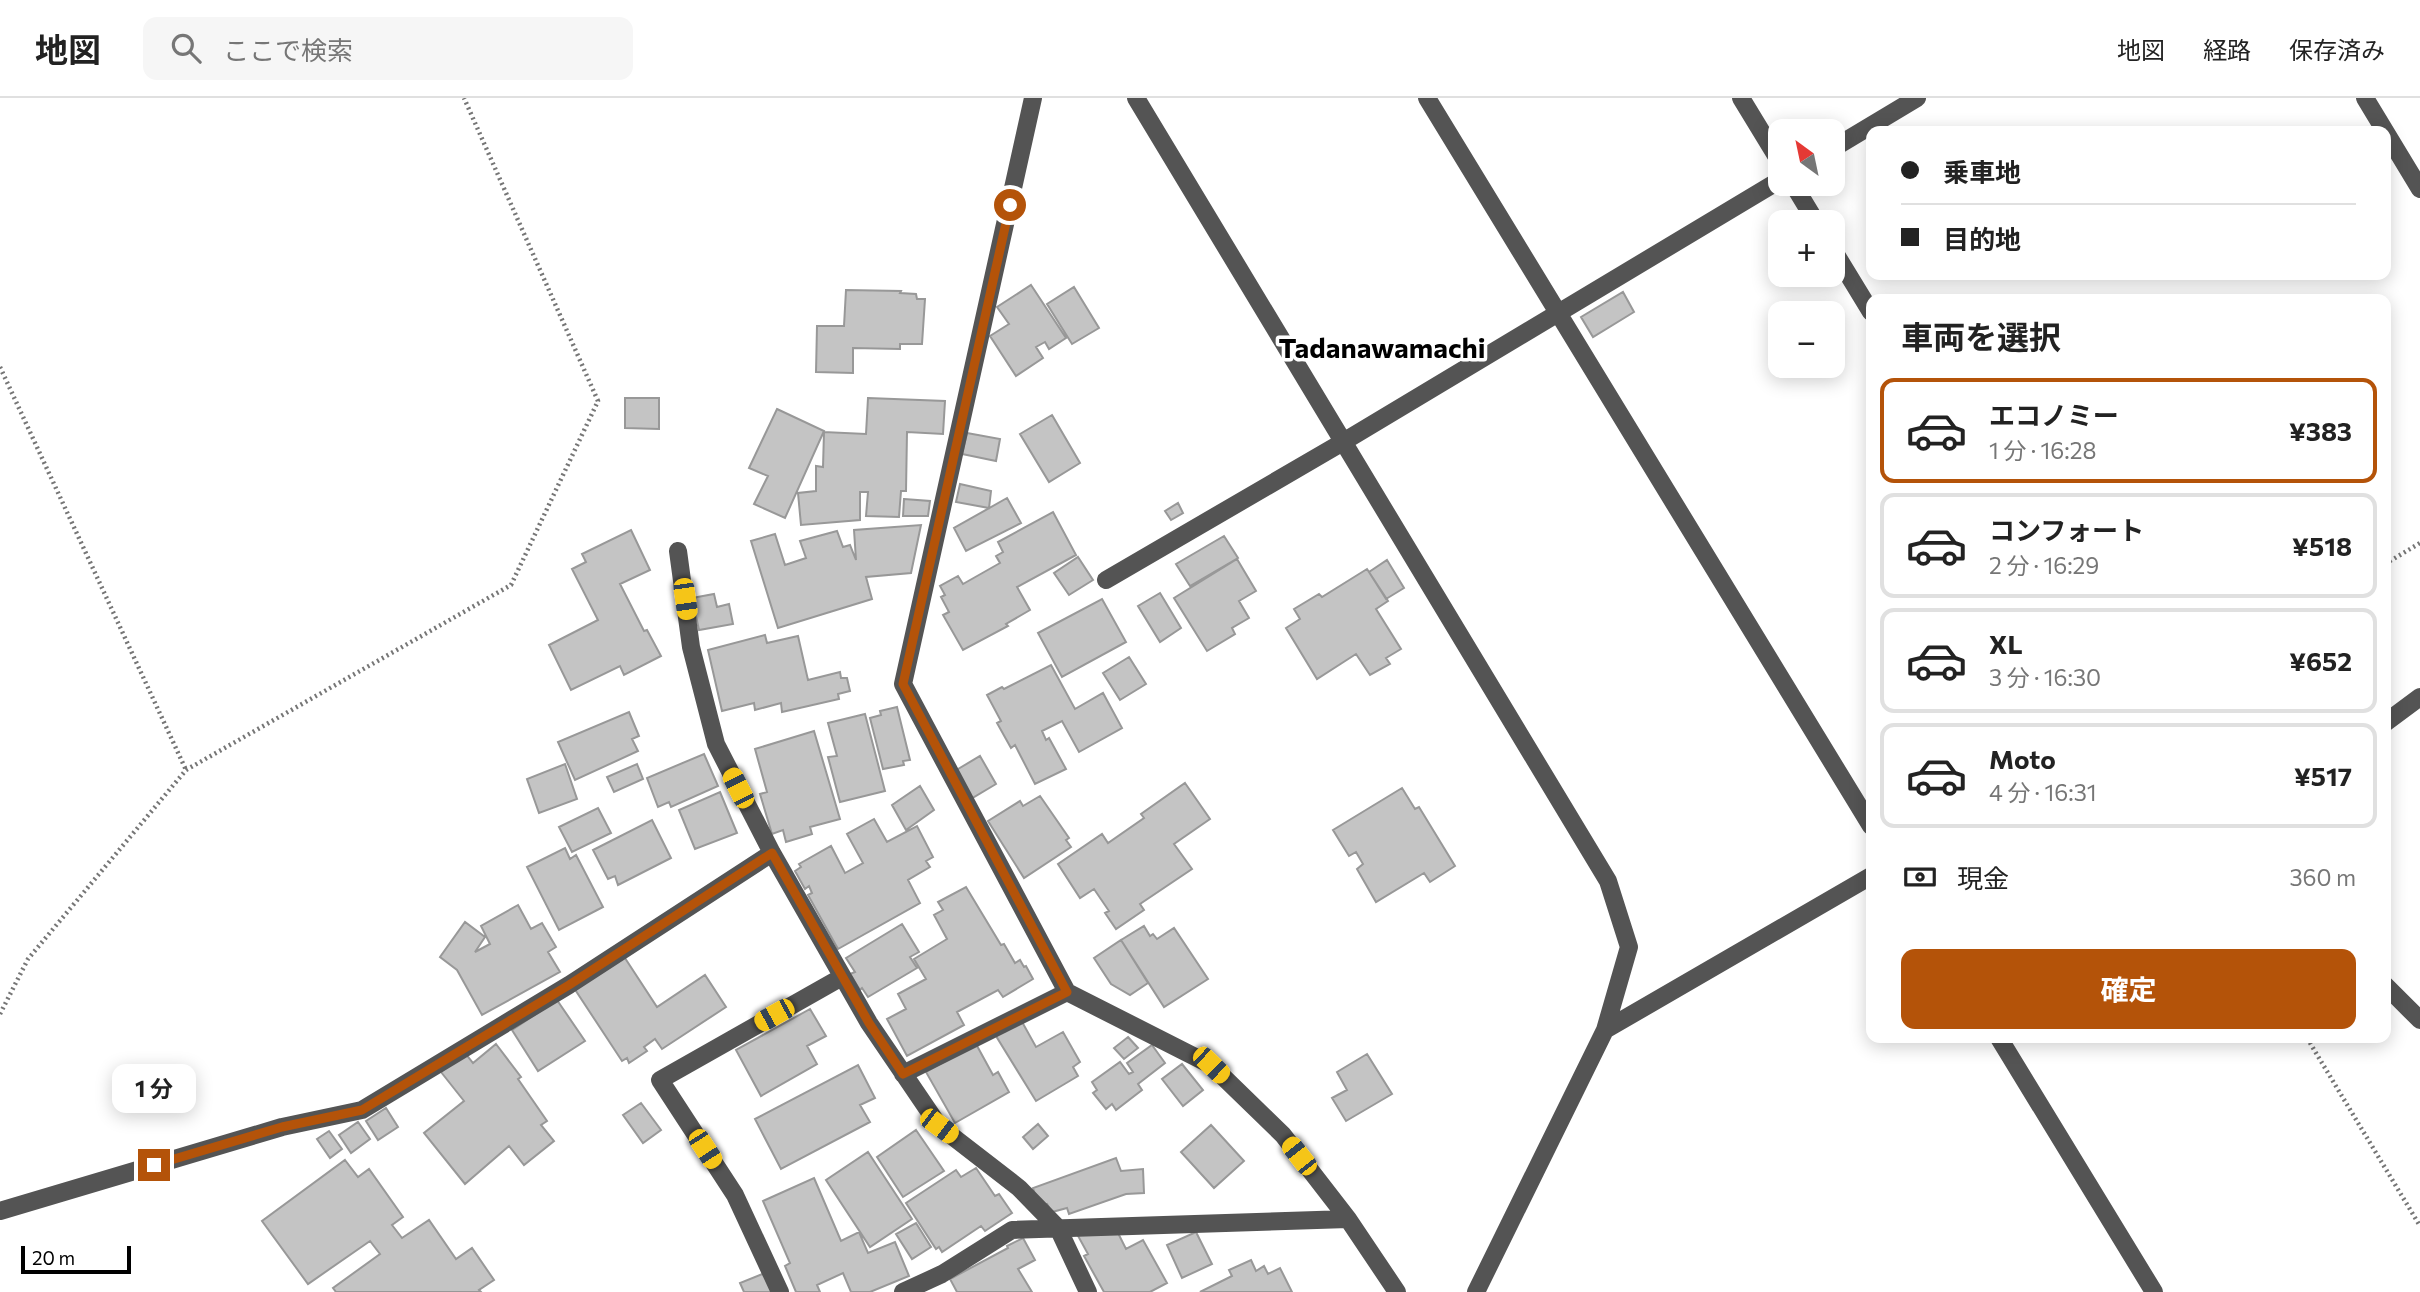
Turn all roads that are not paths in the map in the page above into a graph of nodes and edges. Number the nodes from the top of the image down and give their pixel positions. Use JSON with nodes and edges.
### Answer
{"nodes":[{"id":1,"x":1033,"y":98,"type":"edge"},
{"id":2,"x":1136,"y":98,"type":"edge"},
{"id":3,"x":1427,"y":98,"type":"edge"},
{"id":4,"x":1741,"y":98,"type":"edge"},
{"id":5,"x":1917,"y":98,"type":"edge"},
{"id":6,"x":2365,"y":98,"type":"edge"},
{"id":7,"x":1870,"y":126,"type":"edge"},
{"id":8,"x":2382,"y":126,"type":"edge"},
{"id":9,"x":1866,"y":129,"type":"edge"},
{"id":10,"x":1845,"y":141,"type":"edge"},
{"id":11,"x":2391,"y":141,"type":"edge"},
{"id":12,"x":1768,"y":142,"type":"edge"},
{"id":13,"x":1768,"y":187,"type":"edge"},
{"id":14,"x":2420,"y":188,"type":"edge"},
{"id":15,"x":1845,"y":269,"type":"edge"},
{"id":16,"x":1866,"y":304,"type":"edge"},
{"id":17,"x":1558,"y":313,"type":"junction"},
{"id":18,"x":1343,"y":442,"type":"junction"},
{"id":19,"x":678,"y":551,"type":"dead end"},
{"id":20,"x":1107,"y":580,"type":"dead end"},
{"id":21,"x":2420,"y":697,"type":"edge"},
{"id":22,"x":2391,"y":719,"type":"edge"},
{"id":23,"x":1866,"y":818,"type":"edge"},
{"id":24,"x":772,"y":853,"type":"junction"},
{"id":25,"x":1866,"y":879,"type":"edge"},
{"id":26,"x":842,"y":977,"type":"junction"},
{"id":27,"x":2391,"y":991,"type":"edge"},
{"id":28,"x":1067,"y":992,"type":"junction"},
{"id":29,"x":2420,"y":1020,"type":"edge"},
{"id":30,"x":1605,"y":1030,"type":"junction"},
{"id":31,"x":2002,"y":1043,"type":"edge"},
{"id":32,"x":903,"y":1074,"type":"junction"},
{"id":33,"x":0,"y":1211,"type":"edge"},
{"id":34,"x":1348,"y":1219,"type":"junction"},
{"id":35,"x":1058,"y":1228,"type":"junction"},
{"id":36,"x":780,"y":1292,"type":"edge"},
{"id":37,"x":903,"y":1292,"type":"edge"},
{"id":38,"x":1088,"y":1292,"type":"edge"},
{"id":39,"x":1397,"y":1292,"type":"edge"},
{"id":40,"x":1476,"y":1292,"type":"edge"},
{"id":41,"x":2154,"y":1292,"type":"edge"}],
"edges":[{"from":1,"to":28,"type":"street"},
{"from":2,"to":18,"type":"street"},
{"from":3,"to":17,"type":"street"},
{"from":4,"to":12,"type":"street"},
{"from":5,"to":7,"type":"street"},
{"from":6,"to":8,"type":"street"},
{"from":9,"to":10,"type":"street"},
{"from":11,"to":14,"type":"street"},
{"from":13,"to":17,"type":"street"},
{"from":15,"to":16,"type":"street"},
{"from":17,"to":18,"type":"street"},
{"from":17,"to":23,"type":"street"},
{"from":18,"to":20,"type":"street"},
{"from":18,"to":30,"type":"street"},
{"from":19,"to":24,"type":"street"},
{"from":21,"to":22,"type":"street"},
{"from":24,"to":26,"type":"street"},
{"from":24,"to":33,"type":"street"},
{"from":25,"to":30,"type":"street"},
{"from":26,"to":32,"type":"street"},
{"from":26,"to":36,"type":"street"},
{"from":27,"to":29,"type":"street"},
{"from":28,"to":32,"type":"street"},
{"from":28,"to":34,"type":"street"},
{"from":30,"to":40,"type":"street"},
{"from":31,"to":41,"type":"street"},
{"from":32,"to":35,"type":"street"},
{"from":34,"to":35,"type":"street"},
{"from":34,"to":39,"type":"street"},
{"from":35,"to":37,"type":"street"},
{"from":35,"to":38,"type":"street"}]}
